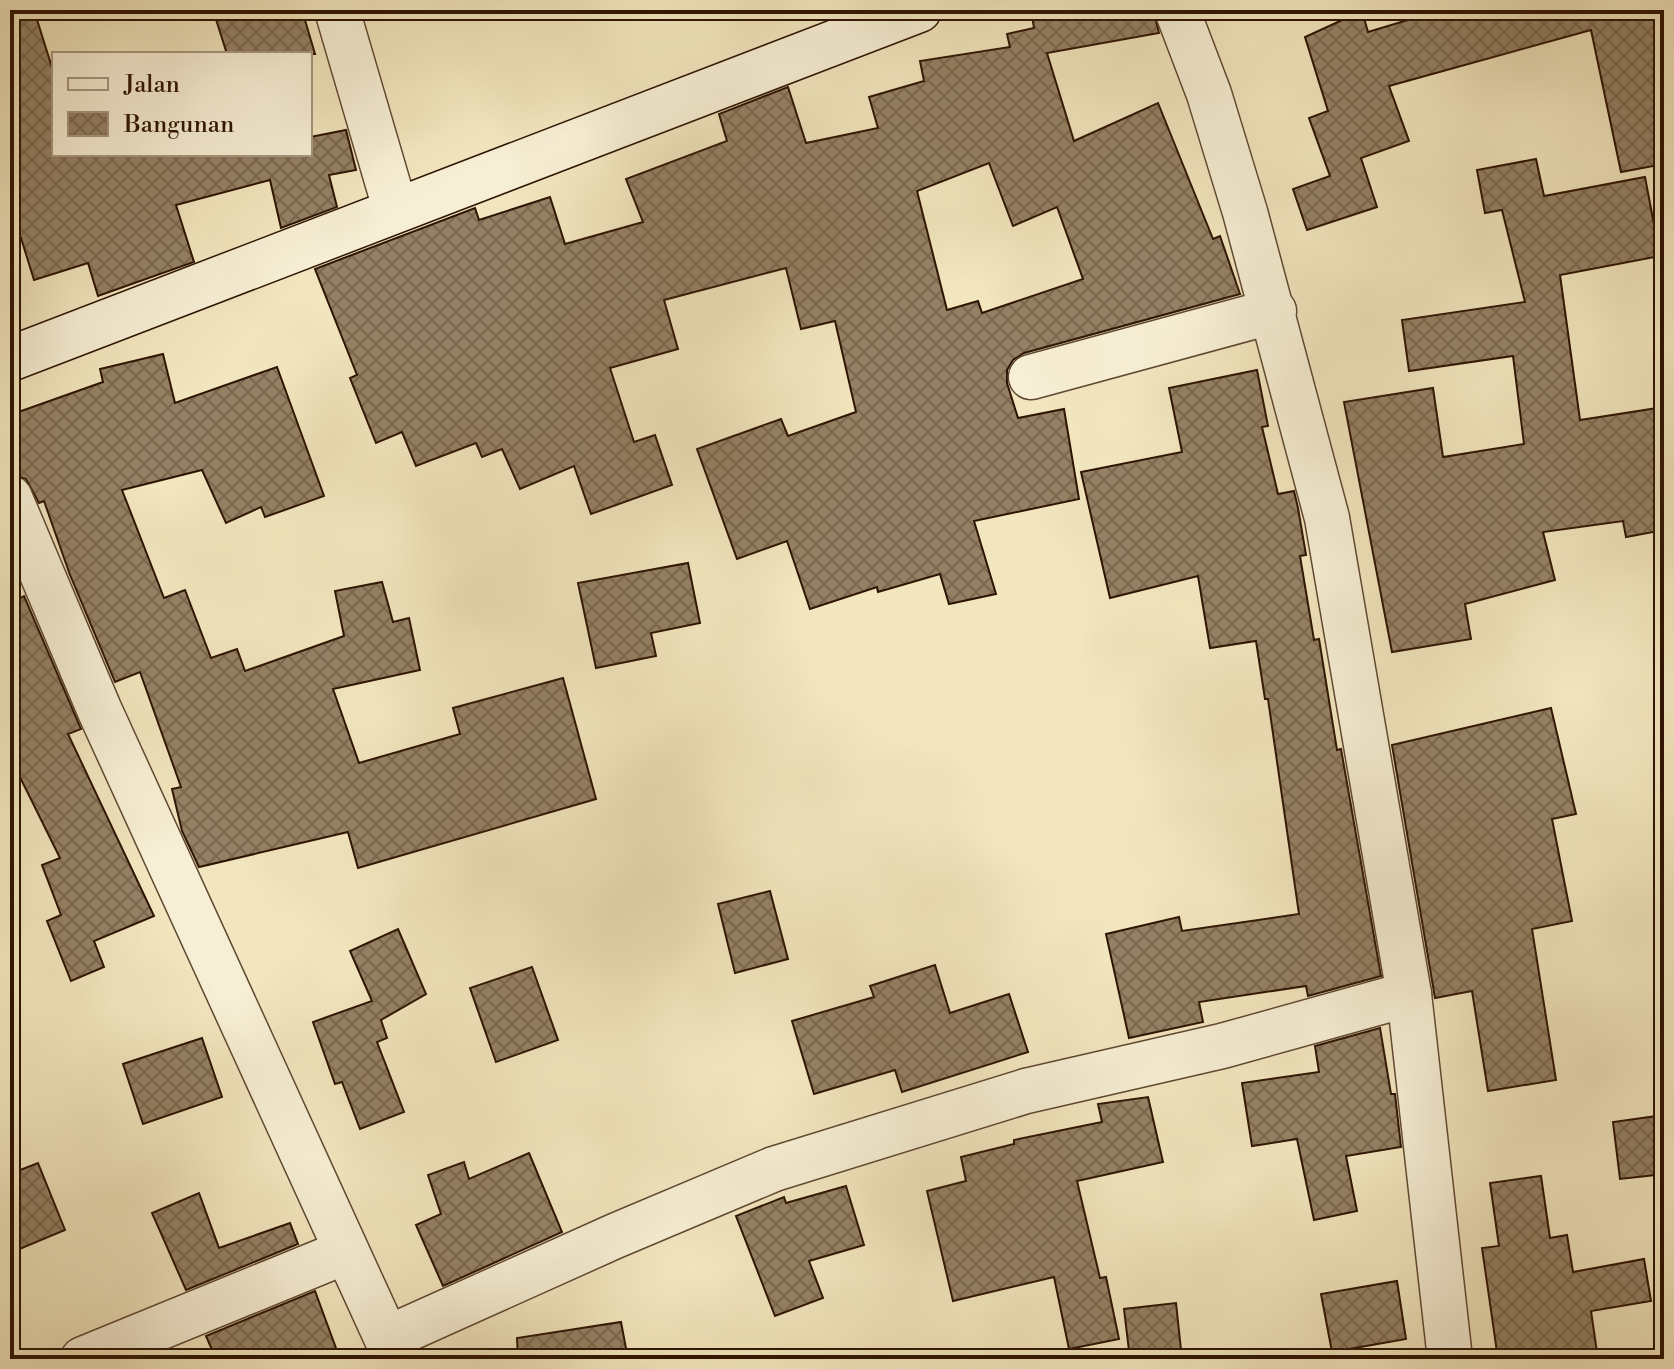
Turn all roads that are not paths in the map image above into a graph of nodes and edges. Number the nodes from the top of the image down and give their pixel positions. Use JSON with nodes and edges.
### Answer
{"nodes":[{"id":1,"x":337,"y":10,"type":"edge"},
{"id":2,"x":919,"y":10,"type":"edge"},
{"id":3,"x":1177,"y":10,"type":"edge"},
{"id":4,"x":395,"y":208,"type":"junction"},
{"id":5,"x":1274,"y":311,"type":"junction"},
{"id":6,"x":10,"y":359,"type":"edge"},
{"id":7,"x":1031,"y":377,"type":"dead end"},
{"id":8,"x":10,"y":498,"type":"edge"},
{"id":9,"x":1409,"y":994,"type":"junction"},
{"id":10,"x":345,"y":1252,"type":"junction"},
{"id":11,"x":392,"y":1349,"type":"edge"},
{"id":12,"x":83,"y":1359,"type":"edge"},
{"id":13,"x":1450,"y":1359,"type":"edge"}],
"edges":[{"from":1,"to":4,"type":"street"},
{"from":2,"to":4,"type":"street"},
{"from":3,"to":5,"type":"street"},
{"from":4,"to":6,"type":"street"},
{"from":5,"to":7,"type":"street"},
{"from":5,"to":9,"type":"street"},
{"from":8,"to":10,"type":"street"},
{"from":9,"to":11,"type":"street"},
{"from":9,"to":13,"type":"street"},
{"from":10,"to":11,"type":"street"},
{"from":10,"to":12,"type":"street"}]}
